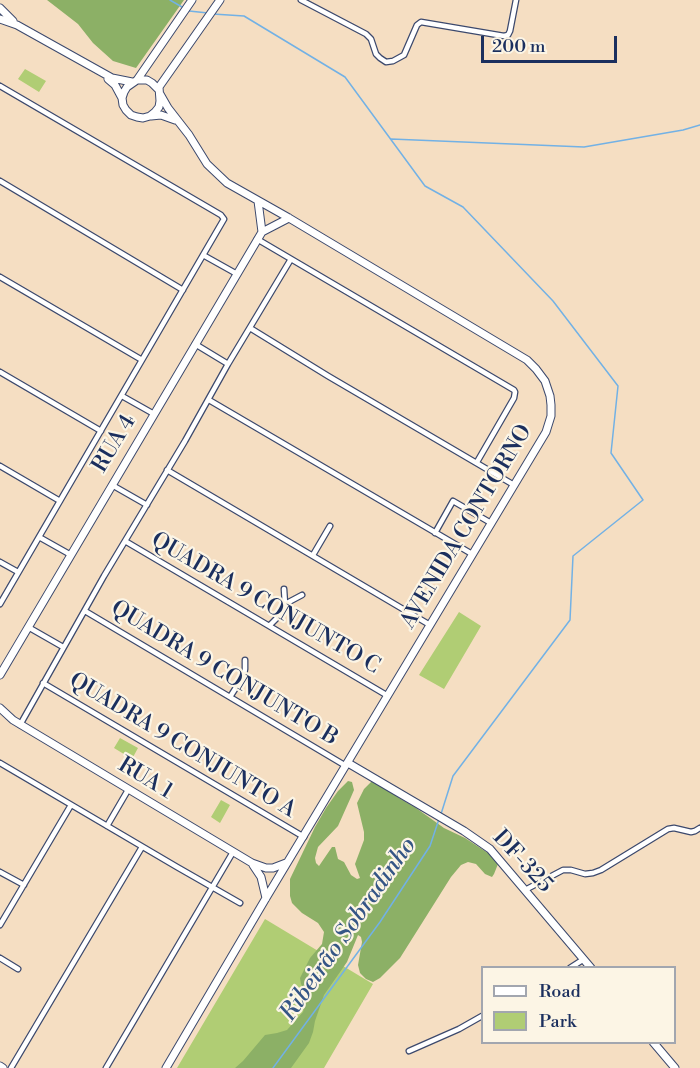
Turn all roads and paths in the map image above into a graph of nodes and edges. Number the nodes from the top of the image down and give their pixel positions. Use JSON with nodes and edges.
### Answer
{"nodes":[{"id":1,"x":301,"y":0,"type":"edge"},
{"id":2,"x":516,"y":0,"type":"edge"},
{"id":3,"x":191,"y":1,"type":"edge"},
{"id":4,"x":217,"y":3,"type":"edge"},
{"id":5,"x":0,"y":14,"type":"edge"},
{"id":6,"x":98,"y":71,"type":"junction"},
{"id":7,"x":134,"y":81,"type":"junction"},
{"id":8,"x":0,"y":87,"type":"edge"},
{"id":9,"x":159,"y":92,"type":"junction"},
{"id":10,"x":122,"y":98,"type":"junction"},
{"id":11,"x":150,"y":116,"type":"junction"},
{"id":12,"x":178,"y":121,"type":"junction"},
{"id":13,"x":0,"y":181,"type":"edge"},
{"id":14,"x":258,"y":201,"type":"junction"},
{"id":15,"x":288,"y":218,"type":"junction"},
{"id":16,"x":262,"y":232,"type":"junction"},
{"id":17,"x":258,"y":239,"type":"junction"},
{"id":18,"x":203,"y":255,"type":"junction"},
{"id":19,"x":291,"y":259,"type":"junction"},
{"id":20,"x":237,"y":274,"type":"junction"},
{"id":21,"x":0,"y":277,"type":"edge"},
{"id":22,"x":183,"y":290,"type":"junction"},
{"id":23,"x":250,"y":328,"type":"junction"},
{"id":24,"x":195,"y":344,"type":"junction"},
{"id":25,"x":142,"y":360,"type":"junction"},
{"id":26,"x":228,"y":364,"type":"junction"},
{"id":27,"x":0,"y":372,"type":"edge"},
{"id":28,"x":122,"y":396,"type":"junction"},
{"id":29,"x":209,"y":400,"type":"junction"},
{"id":30,"x":154,"y":414,"type":"junction"},
{"id":31,"x":101,"y":431,"type":"junction"},
{"id":32,"x":477,"y":462,"type":"junction"},
{"id":33,"x":0,"y":466,"type":"edge"},
{"id":34,"x":167,"y":470,"type":"junction"},
{"id":35,"x":514,"y":484,"type":"junction"},
{"id":36,"x":112,"y":485,"type":"junction"},
{"id":37,"x":60,"y":501,"type":"junction"},
{"id":38,"x":147,"y":505,"type":"junction"},
{"id":39,"x":491,"y":523,"type":"junction"},
{"id":40,"x":330,"y":526,"type":"dead end"},
{"id":41,"x":435,"y":533,"type":"junction"},
{"id":42,"x":39,"y":537,"type":"junction"},
{"id":43,"x":125,"y":541,"type":"junction"},
{"id":44,"x":472,"y":554,"type":"junction"},
{"id":45,"x":71,"y":555,"type":"junction"},
{"id":46,"x":313,"y":555,"type":"junction"},
{"id":47,"x":0,"y":561,"type":"edge"},
{"id":48,"x":18,"y":572,"type":"junction"},
{"id":49,"x":284,"y":589,"type":"dead end"},
{"id":50,"x":302,"y":595,"type":"dead end"},
{"id":51,"x":0,"y":604,"type":"edge"},
{"id":52,"x":285,"y":604,"type":"junction"},
{"id":53,"x":85,"y":611,"type":"junction"},
{"id":54,"x":270,"y":625,"type":"junction"},
{"id":55,"x":430,"y":625,"type":"junction"},
{"id":56,"x":28,"y":627,"type":"junction"},
{"id":57,"x":63,"y":647,"type":"junction"},
{"id":58,"x":245,"y":660,"type":"dead end"},
{"id":59,"x":3,"y":661,"type":"edge"},
{"id":60,"x":0,"y":675,"type":"edge"},
{"id":61,"x":43,"y":683,"type":"junction"},
{"id":62,"x":388,"y":696,"type":"junction"},
{"id":63,"x":230,"y":697,"type":"junction"},
{"id":64,"x":0,"y":708,"type":"edge"},
{"id":65,"x":0,"y":717,"type":"edge"},
{"id":66,"x":13,"y":720,"type":"junction"},
{"id":67,"x":20,"y":725,"type":"junction"},
{"id":68,"x":0,"y":764,"type":"edge"},
{"id":69,"x":347,"y":765,"type":"junction"},
{"id":70,"x":128,"y":790,"type":"junction"},
{"id":71,"x":71,"y":805,"type":"junction"},
{"id":72,"x":107,"y":826,"type":"junction"},
{"id":73,"x":700,"y":828,"type":"edge"},
{"id":74,"x":304,"y":837,"type":"junction"},
{"id":75,"x":141,"y":847,"type":"junction"},
{"id":76,"x":233,"y":852,"type":"junction"},
{"id":77,"x":288,"y":862,"type":"junction"},
{"id":78,"x":252,"y":863,"type":"junction"},
{"id":79,"x":270,"y":868,"type":"junction"},
{"id":80,"x":0,"y":872,"type":"edge"},
{"id":81,"x":262,"y":878,"type":"junction"},
{"id":82,"x":277,"y":881,"type":"junction"},
{"id":83,"x":24,"y":885,"type":"junction"},
{"id":84,"x":212,"y":887,"type":"junction"},
{"id":85,"x":525,"y":890,"type":"junction"},
{"id":86,"x":266,"y":898,"type":"junction"},
{"id":87,"x":240,"y":903,"type":"dead end"},
{"id":88,"x":0,"y":925,"type":"edge"},
{"id":89,"x":0,"y":958,"type":"edge"},
{"id":90,"x":584,"y":959,"type":"junction"},
{"id":91,"x":573,"y":966,"type":"edge"},
{"id":92,"x":589,"y":966,"type":"edge"},
{"id":93,"x":18,"y":969,"type":"dead end"},
{"id":94,"x":481,"y":1017,"type":"edge"},
{"id":95,"x":656,"y":1044,"type":"edge"},
{"id":96,"x":409,"y":1051,"type":"dead end"},
{"id":97,"x":11,"y":1068,"type":"edge"},
{"id":98,"x":106,"y":1068,"type":"edge"},
{"id":99,"x":166,"y":1068,"type":"edge"},
{"id":100,"x":675,"y":1068,"type":"edge"}],
"edges":[{"from":1,"to":2,"type":"street"},
{"from":3,"to":7,"type":"main road"},
{"from":4,"to":9,"type":"main road"},
{"from":5,"to":6,"type":"main road"},
{"from":6,"to":7,"type":"main road"},
{"from":6,"to":10,"type":"main road"},
{"from":7,"to":9,"type":"main road"},
{"from":7,"to":10,"type":"main road"},
{"from":8,"to":18,"type":"street"},
{"from":9,"to":11,"type":"main road"},
{"from":9,"to":12,"type":"main road","name":"AVENIDA CONTORNO"},
{"from":10,"to":11,"type":"main road"},
{"from":11,"to":12,"type":"main road"},
{"from":12,"to":14,"type":"main road","name":"AVENIDA CONTORNO"},
{"from":13,"to":22,"type":"street"},
{"from":14,"to":15,"type":"main road","name":"AVENIDA CONTORNO"},
{"from":14,"to":16,"type":"main road"},
{"from":15,"to":16,"type":"main road"},
{"from":15,"to":35,"type":"main road","name":"AVENIDA CONTORNO"},
{"from":16,"to":17,"type":"main road","name":"RUA 4"},
{"from":17,"to":19,"type":"street"},
{"from":17,"to":20,"type":"main road","name":"RUA 4"},
{"from":18,"to":20,"type":"street"},
{"from":18,"to":22,"type":"street"},
{"from":19,"to":23,"type":"street"},
{"from":19,"to":32,"type":"street"},
{"from":20,"to":24,"type":"main road","name":"RUA 4"},
{"from":21,"to":25,"type":"street"},
{"from":22,"to":25,"type":"street"},
{"from":23,"to":26,"type":"street"},
{"from":23,"to":32,"type":"street"},
{"from":24,"to":26,"type":"street"},
{"from":24,"to":30,"type":"main road","name":"RUA 4"},
{"from":25,"to":28,"type":"street"},
{"from":26,"to":29,"type":"street"},
{"from":27,"to":31,"type":"street"},
{"from":28,"to":30,"type":"street"},
{"from":28,"to":31,"type":"street"},
{"from":29,"to":34,"type":"street"},
{"from":29,"to":41,"type":"street"},
{"from":30,"to":36,"type":"main road","name":"RUA 4"},
{"from":31,"to":37,"type":"street"},
{"from":32,"to":35,"type":"street"},
{"from":33,"to":37,"type":"street"},
{"from":34,"to":38,"type":"street"},
{"from":34,"to":46,"type":"street"},
{"from":35,"to":39,"type":"main road","name":"AVENIDA CONTORNO"},
{"from":36,"to":38,"type":"street"},
{"from":36,"to":45,"type":"main road","name":"RUA 4"},
{"from":37,"to":42,"type":"street"},
{"from":38,"to":43,"type":"street"},
{"from":39,"to":41,"type":"street"},
{"from":39,"to":44,"type":"main road","name":"AVENIDA CONTORNO"},
{"from":40,"to":46,"type":"street"},
{"from":41,"to":44,"type":"street"},
{"from":42,"to":45,"type":"street"},
{"from":42,"to":48,"type":"street"},
{"from":43,"to":53,"type":"street"},
{"from":43,"to":54,"type":"street","name":"QUADRA 9 CONJUNTO C"},
{"from":44,"to":55,"type":"main road","name":"AVENIDA CONTORNO"},
{"from":45,"to":56,"type":"main road","name":"RUA 4"},
{"from":46,"to":55,"type":"street"},
{"from":47,"to":48,"type":"street"},
{"from":48,"to":51,"type":"street"},
{"from":49,"to":52,"type":"street"},
{"from":50,"to":52,"type":"street"},
{"from":52,"to":54,"type":"street"},
{"from":53,"to":57,"type":"street"},
{"from":53,"to":63,"type":"street","name":"QUADRA 9 CONJUNTO B"},
{"from":54,"to":62,"type":"street","name":"QUADRA 9 CONJUNTO C"},
{"from":55,"to":62,"type":"main road","name":"AVENIDA CONTORNO"},
{"from":56,"to":57,"type":"street"},
{"from":56,"to":59,"type":"main road","name":"RUA 4"},
{"from":57,"to":61,"type":"street"},
{"from":58,"to":63,"type":"street"},
{"from":59,"to":60,"type":"main road","name":"RUA 4"},
{"from":61,"to":67,"type":"street"},
{"from":61,"to":74,"type":"street","name":"QUADRA 9 CONJUNTO A"},
{"from":62,"to":69,"type":"main road","name":"AVENIDA CONTORNO"},
{"from":63,"to":69,"type":"street","name":"QUADRA 9 CONJUNTO B"},
{"from":64,"to":66,"type":"main road","name":"RUA 1"},
{"from":65,"to":66,"type":"main road"},
{"from":66,"to":67,"type":"main road","name":"RUA 1"},
{"from":67,"to":70,"type":"main road","name":"RUA 1"},
{"from":68,"to":71,"type":"street"},
{"from":69,"to":74,"type":"main road","name":"AVENIDA CONTORNO"},
{"from":69,"to":85,"type":"main road","name":"DF-325"},
{"from":70,"to":72,"type":"street"},
{"from":70,"to":76,"type":"main road","name":"RUA 1"},
{"from":71,"to":72,"type":"street"},
{"from":71,"to":83,"type":"street"},
{"from":72,"to":75,"type":"street"},
{"from":73,"to":85,"type":"street"},
{"from":74,"to":77,"type":"main road","name":"AVENIDA CONTORNO"},
{"from":75,"to":84,"type":"street"},
{"from":75,"to":97,"type":"street"},
{"from":76,"to":78,"type":"main road","name":"RUA 1"},
{"from":76,"to":84,"type":"street"},
{"from":77,"to":79,"type":"main road"},
{"from":77,"to":82,"type":"main road","name":"AVENIDA CONTORNO"},
{"from":78,"to":79,"type":"main road","name":"RUA 1"},
{"from":78,"to":81,"type":"main road","name":"RUA 1"},
{"from":79,"to":81,"type":"main road"},
{"from":79,"to":82,"type":"main road"},
{"from":80,"to":83,"type":"street"},
{"from":81,"to":82,"type":"main road"},
{"from":81,"to":86,"type":"main road"},
{"from":82,"to":86,"type":"main road","name":"AVENIDA CONTORNO"},
{"from":83,"to":88,"type":"street"},
{"from":84,"to":87,"type":"street"},
{"from":84,"to":98,"type":"street"},
{"from":85,"to":90,"type":"main road","name":"DF-325"},
{"from":86,"to":99,"type":"main road","name":"AVENIDA CONTORNO"},
{"from":89,"to":93,"type":"street"},
{"from":90,"to":91,"type":"street"},
{"from":90,"to":92,"type":"main road","name":"DF-325"},
{"from":94,"to":96,"type":"street"},
{"from":95,"to":100,"type":"main road"}]}
